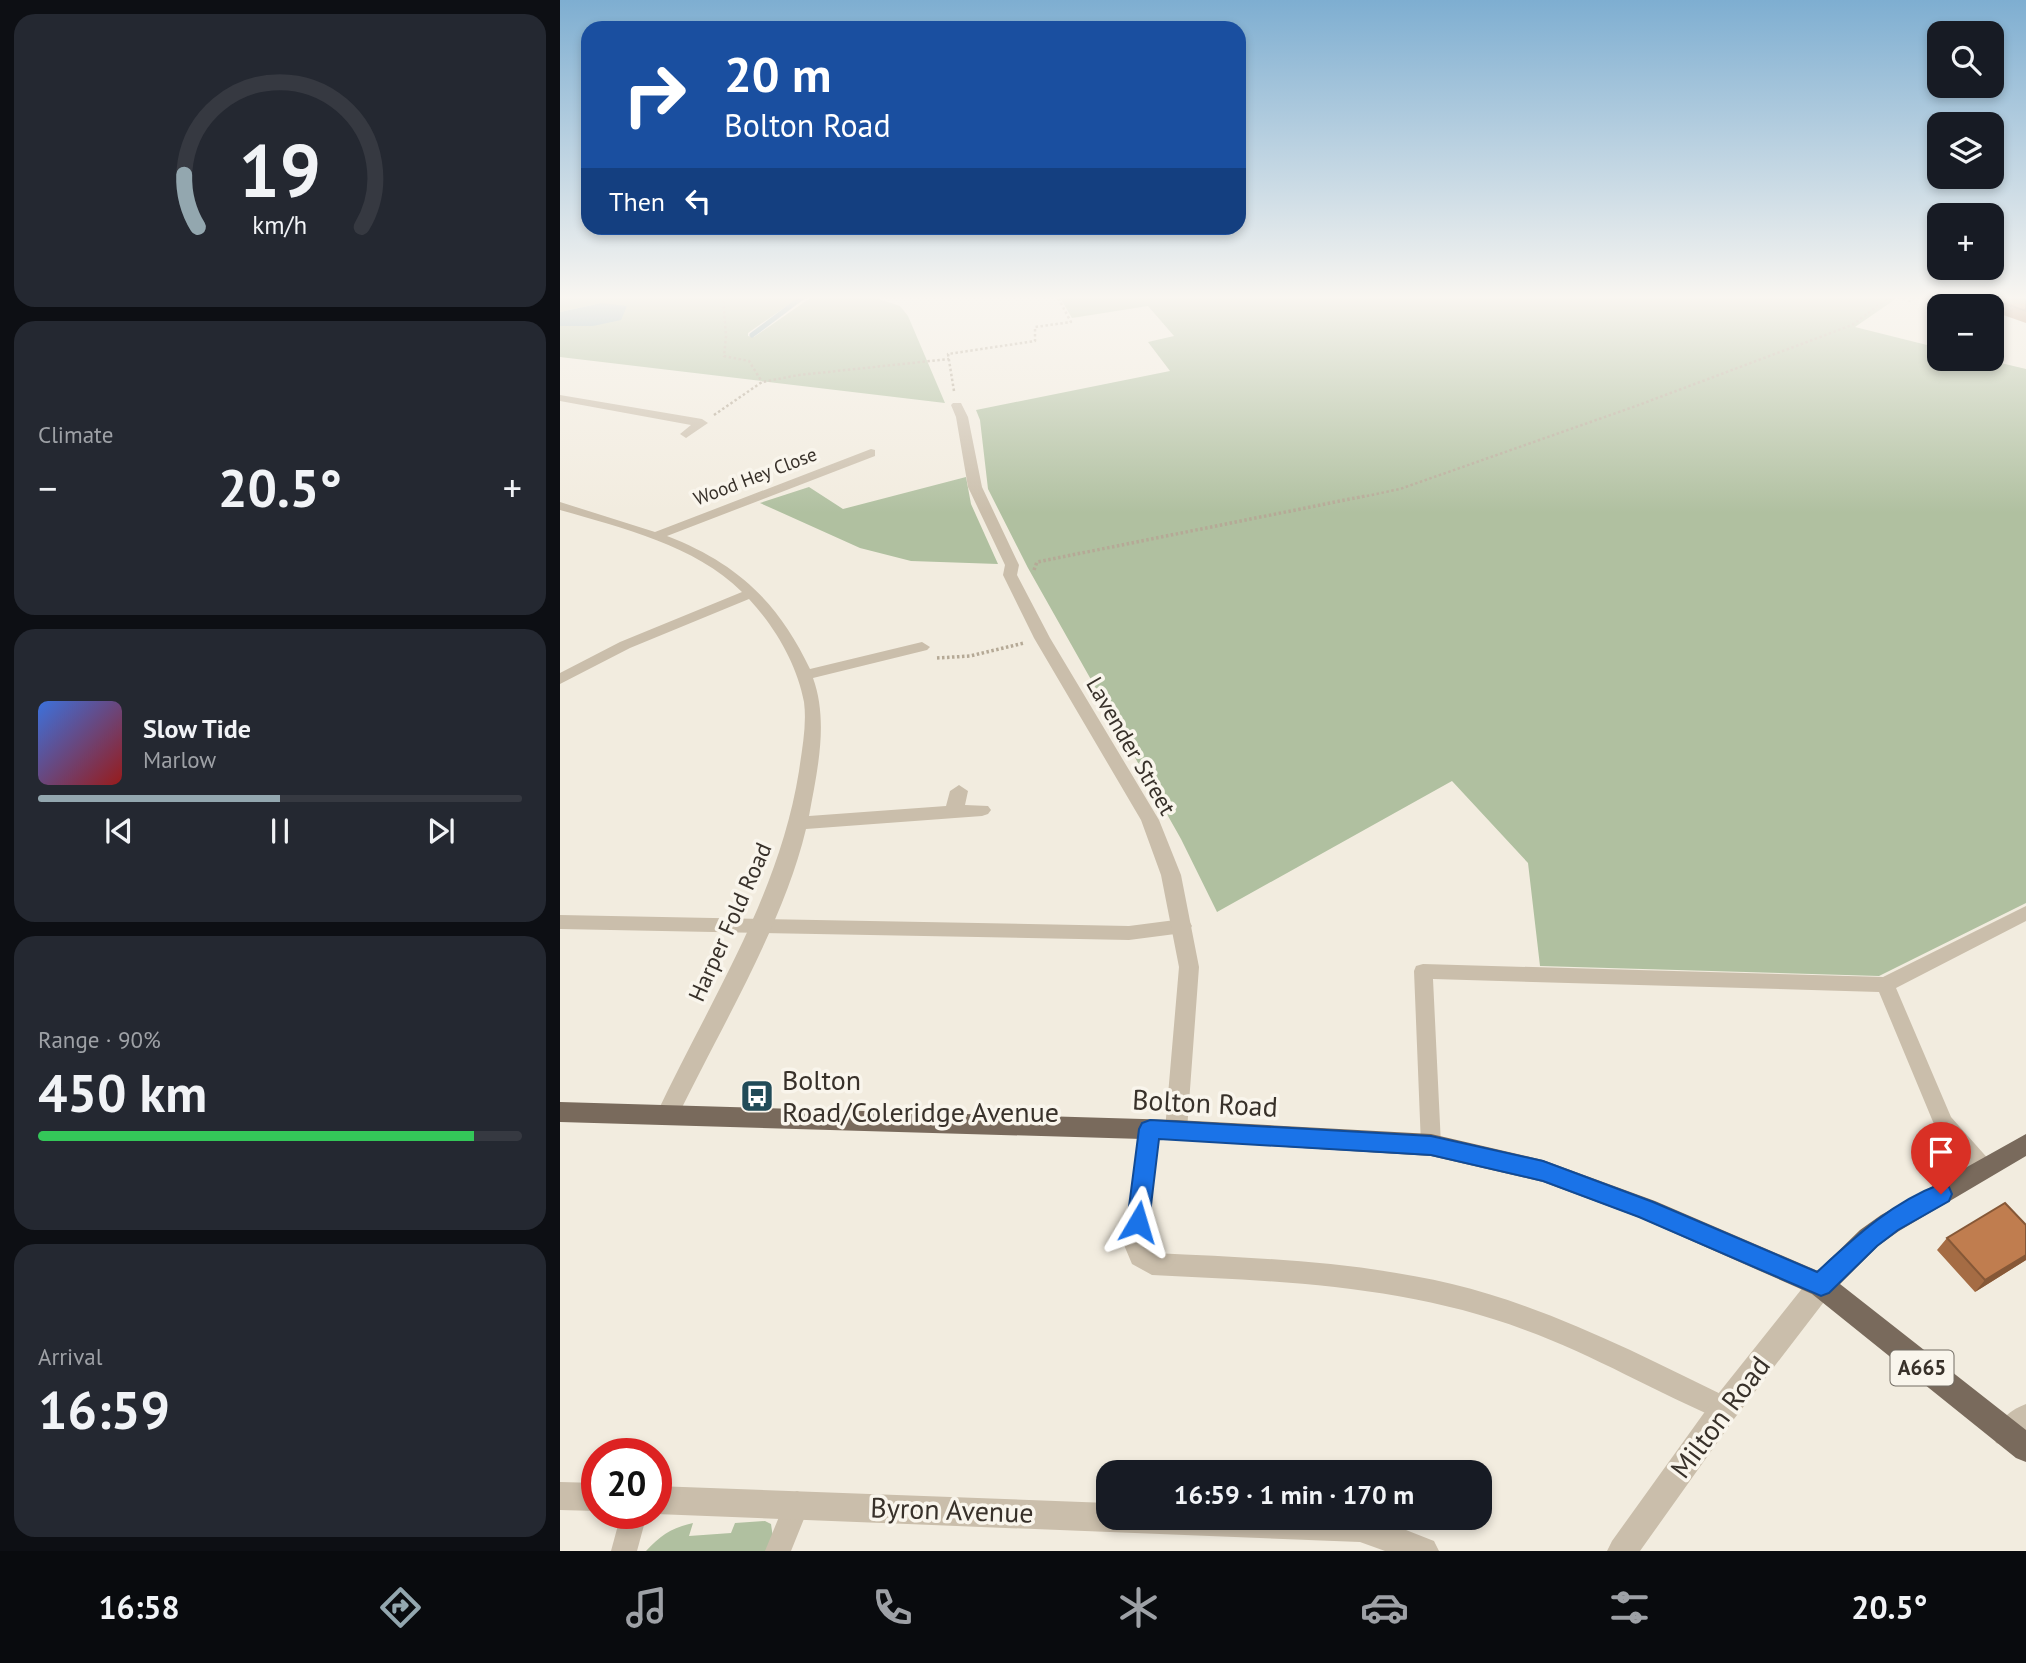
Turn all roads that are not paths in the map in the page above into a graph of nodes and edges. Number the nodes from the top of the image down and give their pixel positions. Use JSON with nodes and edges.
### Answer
{"nodes":[{"id":1,"x":560,"y":398,"type":"edge"},
{"id":2,"x":957,"y":405,"type":"road end"},
{"id":3,"x":686,"y":433,"type":"dead end"},
{"id":4,"x":856,"y":443,"type":"dead end"},
{"id":5,"x":560,"y":506,"type":"edge"},
{"id":6,"x":654,"y":537,"type":"junction"},
{"id":7,"x":752,"y":593,"type":"junction"},
{"id":8,"x":921,"y":646,"type":"road end"},
{"id":9,"x":806,"y":675,"type":"junction"},
{"id":10,"x":560,"y":679,"type":"edge"},
{"id":11,"x":959,"y":791,"type":"dead end"},
{"id":12,"x":982,"y":810,"type":"dead end"},
{"id":13,"x":954,"y":812,"type":"junction"},
{"id":14,"x":799,"y":823,"type":"junction"},
{"id":15,"x":2026,"y":913,"type":"edge"},
{"id":16,"x":560,"y":922,"type":"edge"},
{"id":17,"x":759,"y":926,"type":"junction"},
{"id":18,"x":1183,"y":926,"type":"junction"},
{"id":19,"x":1885,"y":985,"type":"junction"},
{"id":20,"x":560,"y":1112,"type":"edge"},
{"id":21,"x":667,"y":1115,"type":"junction"},
{"id":22,"x":1150,"y":1129,"type":"junction"},
{"id":23,"x":1176,"y":1130,"type":"junction"},
{"id":24,"x":2026,"y":1144,"type":"edge"},
{"id":25,"x":1431,"y":1145,"type":"junction"},
{"id":26,"x":1983,"y":1169,"type":"junction"},
{"id":27,"x":1821,"y":1285,"type":"junction"},
{"id":28,"x":1724,"y":1409,"type":"junction"},
{"id":29,"x":2026,"y":1416,"type":"edge"},
{"id":30,"x":2015,"y":1441,"type":"edge"},
{"id":31,"x":560,"y":1496,"type":"edge"},
{"id":32,"x":581,"y":1497,"type":"edge"},
{"id":33,"x":672,"y":1500,"type":"edge"},
{"id":34,"x":797,"y":1504,"type":"junction"},
{"id":35,"x":1096,"y":1516,"type":"edge"},
{"id":36,"x":630,"y":1529,"type":"edge"},
{"id":37,"x":1368,"y":1530,"type":"edge"},
{"id":38,"x":624,"y":1551,"type":"edge"},
{"id":39,"x":778,"y":1551,"type":"edge"},
{"id":40,"x":1424,"y":1551,"type":"edge"},
{"id":41,"x":1622,"y":1551,"type":"edge"}],
"edges":[{"from":1,"to":3,"type":"street"},
{"from":2,"to":18,"type":"street","name":"Lavender Street"},
{"from":4,"to":6,"type":"street","name":"Wood Hey Close"},
{"from":5,"to":6,"type":"street","name":"Harper Fold Road"},
{"from":6,"to":7,"type":"street","name":"Harper Fold Road"},
{"from":7,"to":9,"type":"street","name":"Harper Fold Road"},
{"from":7,"to":10,"type":"street"},
{"from":8,"to":9,"type":"street"},
{"from":9,"to":14,"type":"street","name":"Harper Fold Road"},
{"from":11,"to":13,"type":"street"},
{"from":12,"to":13,"type":"street"},
{"from":13,"to":14,"type":"street"},
{"from":14,"to":17,"type":"street","name":"Harper Fold Road"},
{"from":15,"to":19,"type":"lane"},
{"from":16,"to":17,"type":"lane"},
{"from":17,"to":18,"type":"lane"},
{"from":17,"to":21,"type":"street","name":"Harper Fold Road"},
{"from":18,"to":23,"type":"street","name":"Lavender Street"},
{"from":19,"to":25,"type":"lane"},
{"from":19,"to":26,"type":"lane"},
{"from":20,"to":21,"type":"main road","name":"Bolton Road","number":"A665"},
{"from":21,"to":22,"type":"main road","name":"Bolton Road","number":"A665"},
{"from":22,"to":23,"type":"main road","name":"Bolton Road","number":"A665"},
{"from":22,"to":28,"type":"lane"},
{"from":23,"to":25,"type":"main road","name":"Bolton Road","number":"A665"},
{"from":24,"to":26,"type":"main road"},
{"from":25,"to":27,"type":"main road","name":"Bolton Road","number":"A665"},
{"from":26,"to":27,"type":"main road"},
{"from":27,"to":28,"type":"street","name":"Milton Road"},
{"from":27,"to":30,"type":"main road","number":"A665"},
{"from":28,"to":41,"type":"street","name":"Milton Road"},
{"from":29,"to":30,"type":"lane"},
{"from":31,"to":32,"type":"street"},
{"from":33,"to":34,"type":"street","name":"Byron Avenue"},
{"from":34,"to":35,"type":"street","name":"Byron Avenue"},
{"from":34,"to":39,"type":"lane"},
{"from":36,"to":38,"type":"lane"},
{"from":37,"to":40,"type":"street"}]}
